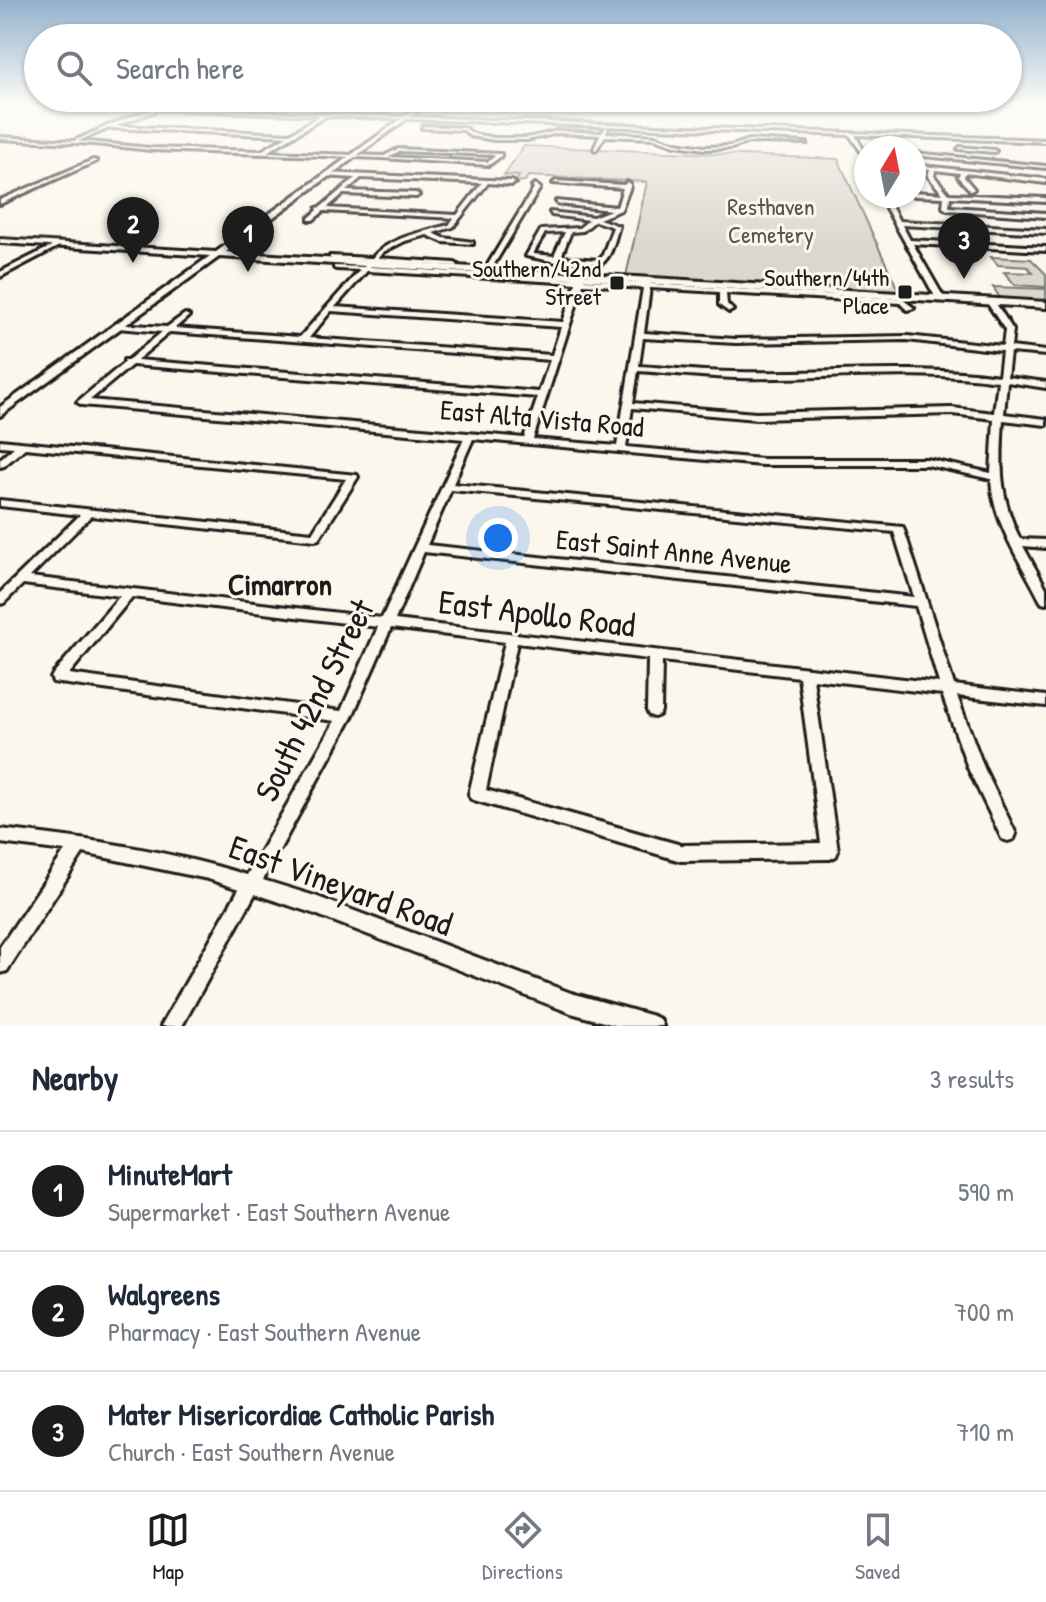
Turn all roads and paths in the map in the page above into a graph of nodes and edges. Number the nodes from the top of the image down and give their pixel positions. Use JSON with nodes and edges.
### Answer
{"nodes":[{"id":1,"x":221,"y":152,"type":"edge"},
{"id":2,"x":358,"y":152,"type":"edge"},
{"id":3,"x":392,"y":152,"type":"edge"},
{"id":4,"x":443,"y":152,"type":"edge"},
{"id":5,"x":956,"y":152,"type":"edge"},
{"id":6,"x":262,"y":153,"type":"joint"},
{"id":7,"x":926,"y":155,"type":"edge"},
{"id":8,"x":352,"y":156,"type":"junction"},
{"id":9,"x":384,"y":158,"type":"junction"},
{"id":10,"x":950,"y":158,"type":"junction"},
{"id":11,"x":95,"y":161,"type":"dead end"},
{"id":12,"x":926,"y":167,"type":"edge"},
{"id":13,"x":1046,"y":167,"type":"edge"},
{"id":14,"x":933,"y":168,"type":"junction"},
{"id":15,"x":963,"y":172,"type":"junction"},
{"id":16,"x":326,"y":175,"type":"junction"},
{"id":17,"x":360,"y":176,"type":"junction"},
{"id":18,"x":1046,"y":181,"type":"edge"},
{"id":19,"x":486,"y":182,"type":"junction"},
{"id":20,"x":512,"y":183,"type":"dead end"},
{"id":21,"x":556,"y":183,"type":"dead end"},
{"id":22,"x":565,"y":184,"type":"junction"},
{"id":23,"x":535,"y":186,"type":"dead end"},
{"id":24,"x":604,"y":186,"type":"junction"},
{"id":25,"x":971,"y":189,"type":"dead end"},
{"id":26,"x":340,"y":192,"type":"junction"},
{"id":27,"x":601,"y":194,"type":"dead end"},
{"id":28,"x":926,"y":194,"type":"edge"},
{"id":29,"x":416,"y":195,"type":"dead end"},
{"id":30,"x":947,"y":195,"type":"junction"},
{"id":31,"x":1046,"y":200,"type":"edge"},
{"id":32,"x":0,"y":202,"type":"edge"},
{"id":33,"x":558,"y":202,"type":"junction"},
{"id":34,"x":892,"y":208,"type":"edge"},
{"id":35,"x":319,"y":209,"type":"junction"},
{"id":36,"x":619,"y":209,"type":"junction"},
{"id":37,"x":1046,"y":215,"type":"edge"},
{"id":38,"x":458,"y":217,"type":"junction"},
{"id":39,"x":311,"y":219,"type":"dead end"},
{"id":40,"x":594,"y":219,"type":"junction"},
{"id":41,"x":898,"y":223,"type":"junction"},
{"id":42,"x":569,"y":230,"type":"junction"},
{"id":43,"x":1046,"y":231,"type":"edge"},
{"id":44,"x":427,"y":233,"type":"junction"},
{"id":45,"x":390,"y":235,"type":"dead end"},
{"id":46,"x":403,"y":240,"type":"junction"},
{"id":47,"x":0,"y":241,"type":"edge"},
{"id":48,"x":908,"y":242,"type":"junction"},
{"id":49,"x":471,"y":243,"type":"dead end"},
{"id":50,"x":58,"y":245,"type":"junction"},
{"id":51,"x":1046,"y":249,"type":"edge"},
{"id":52,"x":215,"y":255,"type":"junction"},
{"id":53,"x":332,"y":257,"type":"dead end"},
{"id":54,"x":556,"y":260,"type":"junction"},
{"id":55,"x":369,"y":264,"type":"junction"},
{"id":56,"x":455,"y":265,"type":"dead end"},
{"id":57,"x":336,"y":267,"type":"dead end"},
{"id":58,"x":585,"y":270,"type":"junction"},
{"id":59,"x":487,"y":271,"type":"junction"},
{"id":60,"x":434,"y":272,"type":"junction"},
{"id":61,"x":0,"y":275,"type":"edge"},
{"id":62,"x":509,"y":277,"type":"junction"},
{"id":63,"x":428,"y":281,"type":"dead end"},
{"id":64,"x":647,"y":283,"type":"junction"},
{"id":65,"x":503,"y":290,"type":"dead end"},
{"id":66,"x":722,"y":290,"type":"junction"},
{"id":67,"x":815,"y":293,"type":"junction"},
{"id":68,"x":940,"y":298,"type":"junction"},
{"id":69,"x":990,"y":301,"type":"junction"},
{"id":70,"x":1046,"y":305,"type":"edge"},
{"id":71,"x":819,"y":307,"type":"dead end"},
{"id":72,"x":910,"y":308,"type":"dead end"},
{"id":73,"x":329,"y":309,"type":"junction"},
{"id":74,"x":729,"y":310,"type":"dead end"},
{"id":75,"x":185,"y":316,"type":"dead end"},
{"id":76,"x":566,"y":325,"type":"junction"},
{"id":77,"x":118,"y":326,"type":"junction"},
{"id":78,"x":169,"y":329,"type":"junction"},
{"id":79,"x":639,"y":335,"type":"junction"},
{"id":80,"x":303,"y":339,"type":"junction"},
{"id":81,"x":1007,"y":347,"type":"junction"},
{"id":82,"x":1046,"y":353,"type":"edge"},
{"id":83,"x":555,"y":358,"type":"junction"},
{"id":84,"x":127,"y":362,"type":"junction"},
{"id":85,"x":634,"y":368,"type":"junction"},
{"id":86,"x":1002,"y":379,"type":"junction"},
{"id":87,"x":1046,"y":385,"type":"edge"},
{"id":88,"x":542,"y":395,"type":"junction"},
{"id":89,"x":628,"y":405,"type":"junction"},
{"id":90,"x":0,"y":412,"type":"edge"},
{"id":91,"x":1001,"y":415,"type":"junction"},
{"id":92,"x":1046,"y":422,"type":"edge"},
{"id":93,"x":470,"y":435,"type":"junction"},
{"id":94,"x":528,"y":440,"type":"junction"},
{"id":95,"x":0,"y":443,"type":"edge"},
{"id":96,"x":23,"y":445,"type":"junction"},
{"id":97,"x":621,"y":450,"type":"junction"},
{"id":98,"x":0,"y":464,"type":"edge"},
{"id":99,"x":997,"y":477,"type":"junction"},
{"id":100,"x":448,"y":487,"type":"junction"},
{"id":101,"x":0,"y":503,"type":"edge"},
{"id":102,"x":88,"y":513,"type":"junction"},
{"id":103,"x":1017,"y":542,"type":"junction"},
{"id":104,"x":1046,"y":544,"type":"edge"},
{"id":105,"x":420,"y":548,"type":"junction"},
{"id":106,"x":20,"y":580,"type":"junction"},
{"id":107,"x":129,"y":593,"type":"junction"},
{"id":108,"x":0,"y":600,"type":"edge"},
{"id":109,"x":1046,"y":600,"type":"edge"},
{"id":110,"x":922,"y":602,"type":"junction"},
{"id":111,"x":388,"y":624,"type":"junction"},
{"id":112,"x":512,"y":638,"type":"junction"},
{"id":113,"x":655,"y":656,"type":"junction"},
{"id":114,"x":805,"y":673,"type":"junction"},
{"id":115,"x":948,"y":690,"type":"junction"},
{"id":116,"x":1046,"y":701,"type":"edge"},
{"id":117,"x":654,"y":711,"type":"dead end"},
{"id":118,"x":345,"y":717,"type":"junction"},
{"id":119,"x":1008,"y":834,"type":"dead end"},
{"id":120,"x":0,"y":836,"type":"edge"},
{"id":121,"x":79,"y":845,"type":"junction"},
{"id":122,"x":252,"y":884,"type":"junction"},
{"id":123,"x":0,"y":964,"type":"edge"},
{"id":124,"x":171,"y":1026,"type":"edge"},
{"id":125,"x":653,"y":1026,"type":"edge"}],
"edges":[{"from":1,"to":6,"type":"street"},
{"from":2,"to":8,"type":"main road"},
{"from":3,"to":9,"type":"street"},
{"from":4,"to":9,"type":"street"},
{"from":5,"to":10,"type":"street"},
{"from":6,"to":8,"type":"street"},
{"from":7,"to":10,"type":"street"},
{"from":8,"to":9,"type":"street"},
{"from":8,"to":16,"type":"main road"},
{"from":10,"to":13,"type":"street"},
{"from":11,"to":32,"type":"street"},
{"from":12,"to":14,"type":"street"},
{"from":14,"to":15,"type":"street"},
{"from":14,"to":30,"type":"street"},
{"from":15,"to":18,"type":"street"},
{"from":15,"to":25,"type":"street"},
{"from":16,"to":17,"type":"street"},
{"from":16,"to":52,"type":"main road"},
{"from":17,"to":19,"type":"street"},
{"from":17,"to":26,"type":"street"},
{"from":19,"to":20,"type":"street"},
{"from":19,"to":38,"type":"street"},
{"from":21,"to":22,"type":"street"},
{"from":22,"to":24,"type":"street"},
{"from":22,"to":33,"type":"street"},
{"from":23,"to":59,"type":"street"},
{"from":24,"to":27,"type":"street"},
{"from":24,"to":36,"type":"street"},
{"from":26,"to":29,"type":"street"},
{"from":26,"to":35,"type":"street"},
{"from":28,"to":30,"type":"street"},
{"from":30,"to":31,"type":"street"},
{"from":30,"to":37,"type":"street"},
{"from":33,"to":36,"type":"street"},
{"from":33,"to":40,"type":"street"},
{"from":34,"to":41,"type":"street"},
{"from":35,"to":38,"type":"street"},
{"from":35,"to":39,"type":"street"},
{"from":36,"to":40,"type":"street"},
{"from":38,"to":44,"type":"street"},
{"from":40,"to":42,"type":"street"},
{"from":40,"to":58,"type":"street"},
{"from":41,"to":43,"type":"street"},
{"from":41,"to":48,"type":"street"},
{"from":42,"to":54,"type":"street"},
{"from":42,"to":54,"type":"street"},
{"from":44,"to":46,"type":"street"},
{"from":44,"to":49,"type":"street"},
{"from":45,"to":46,"type":"street"},
{"from":46,"to":55,"type":"street"},
{"from":47,"to":50,"type":"main road"},
{"from":48,"to":51,"type":"street"},
{"from":48,"to":68,"type":"street"},
{"from":50,"to":52,"type":"main road"},
{"from":50,"to":61,"type":"street"},
{"from":52,"to":55,"type":"main road"},
{"from":52,"to":77,"type":"main road"},
{"from":53,"to":55,"type":"street"},
{"from":54,"to":58,"type":"street"},
{"from":55,"to":56,"type":"street"},
{"from":55,"to":57,"type":"street"},
{"from":55,"to":59,"type":"main road"},
{"from":55,"to":60,"type":"street"},
{"from":55,"to":73,"type":"street"},
{"from":58,"to":59,"type":"main road"},
{"from":58,"to":62,"type":"street"},
{"from":58,"to":64,"type":"main road"},
{"from":58,"to":76,"type":"street"},
{"from":60,"to":62,"type":"street"},
{"from":60,"to":63,"type":"street"},
{"from":62,"to":65,"type":"street"},
{"from":64,"to":66,"type":"street"},
{"from":64,"to":67,"type":"main road"},
{"from":64,"to":79,"type":"street"},
{"from":66,"to":67,"type":"street"},
{"from":66,"to":74,"type":"street"},
{"from":67,"to":68,"type":"main road"},
{"from":67,"to":71,"type":"street"},
{"from":67,"to":72,"type":"street"},
{"from":68,"to":69,"type":"main road"},
{"from":69,"to":70,"type":"main road"},
{"from":69,"to":81,"type":"street"},
{"from":73,"to":76,"type":"street"},
{"from":73,"to":80,"type":"street"},
{"from":75,"to":78,"type":"street"},
{"from":76,"to":83,"type":"street"},
{"from":77,"to":78,"type":"street"},
{"from":77,"to":90,"type":"main road"},
{"from":78,"to":80,"type":"street"},
{"from":78,"to":84,"type":"street"},
{"from":79,"to":81,"type":"street"},
{"from":79,"to":85,"type":"street"},
{"from":80,"to":83,"type":"street"},
{"from":81,"to":82,"type":"street"},
{"from":81,"to":86,"type":"street"},
{"from":83,"to":88,"type":"street"},
{"from":84,"to":88,"type":"street"},
{"from":84,"to":93,"type":"street","name":"East Alta Vista Road"},
{"from":85,"to":86,"type":"street"},
{"from":85,"to":89,"type":"street"},
{"from":86,"to":87,"type":"street"},
{"from":86,"to":91,"type":"street"},
{"from":88,"to":94,"type":"street"},
{"from":89,"to":91,"type":"street"},
{"from":89,"to":97,"type":"street"},
{"from":91,"to":92,"type":"street"},
{"from":91,"to":99,"type":"street"},
{"from":93,"to":94,"type":"street","name":"East Alta Vista Road"},
{"from":93,"to":100,"type":"street","name":"South 42nd Street"},
{"from":94,"to":97,"type":"street","name":"East Alta Vista Road"},
{"from":95,"to":96,"type":"street"},
{"from":96,"to":98,"type":"street"},
{"from":96,"to":102,"type":"street"},
{"from":97,"to":99,"type":"street","name":"East Alta Vista Road"},
{"from":99,"to":103,"type":"street"},
{"from":100,"to":105,"type":"street","name":"South 42nd Street"},
{"from":100,"to":110,"type":"street"},
{"from":101,"to":102,"type":"street"},
{"from":102,"to":106,"type":"street"},
{"from":103,"to":104,"type":"street"},
{"from":103,"to":109,"type":"street"},
{"from":105,"to":110,"type":"street","name":"East Saint Anne Avenue"},
{"from":105,"to":111,"type":"street","name":"South 42nd Street"},
{"from":106,"to":107,"type":"street","name":"East Apollo Road"},
{"from":106,"to":108,"type":"street"},
{"from":107,"to":111,"type":"street","name":"East Apollo Road"},
{"from":107,"to":118,"type":"street"},
{"from":110,"to":115,"type":"street"},
{"from":111,"to":112,"type":"street","name":"East Apollo Road"},
{"from":111,"to":118,"type":"street","name":"South 42nd Street"},
{"from":112,"to":113,"type":"street","name":"East Apollo Road"},
{"from":112,"to":114,"type":"street"},
{"from":113,"to":114,"type":"street","name":"East Apollo Road"},
{"from":113,"to":117,"type":"street"},
{"from":114,"to":115,"type":"street","name":"East Apollo Road"},
{"from":115,"to":116,"type":"street","name":"East Apollo Road"},
{"from":115,"to":119,"type":"street"},
{"from":118,"to":122,"type":"street","name":"South 42nd Street"},
{"from":120,"to":121,"type":"street","name":"East Vineyard Road"},
{"from":121,"to":122,"type":"street","name":"East Vineyard Road"},
{"from":121,"to":123,"type":"street"},
{"from":122,"to":124,"type":"street","name":"South 42nd Street"},
{"from":122,"to":125,"type":"street","name":"East Vineyard Road"}]}
